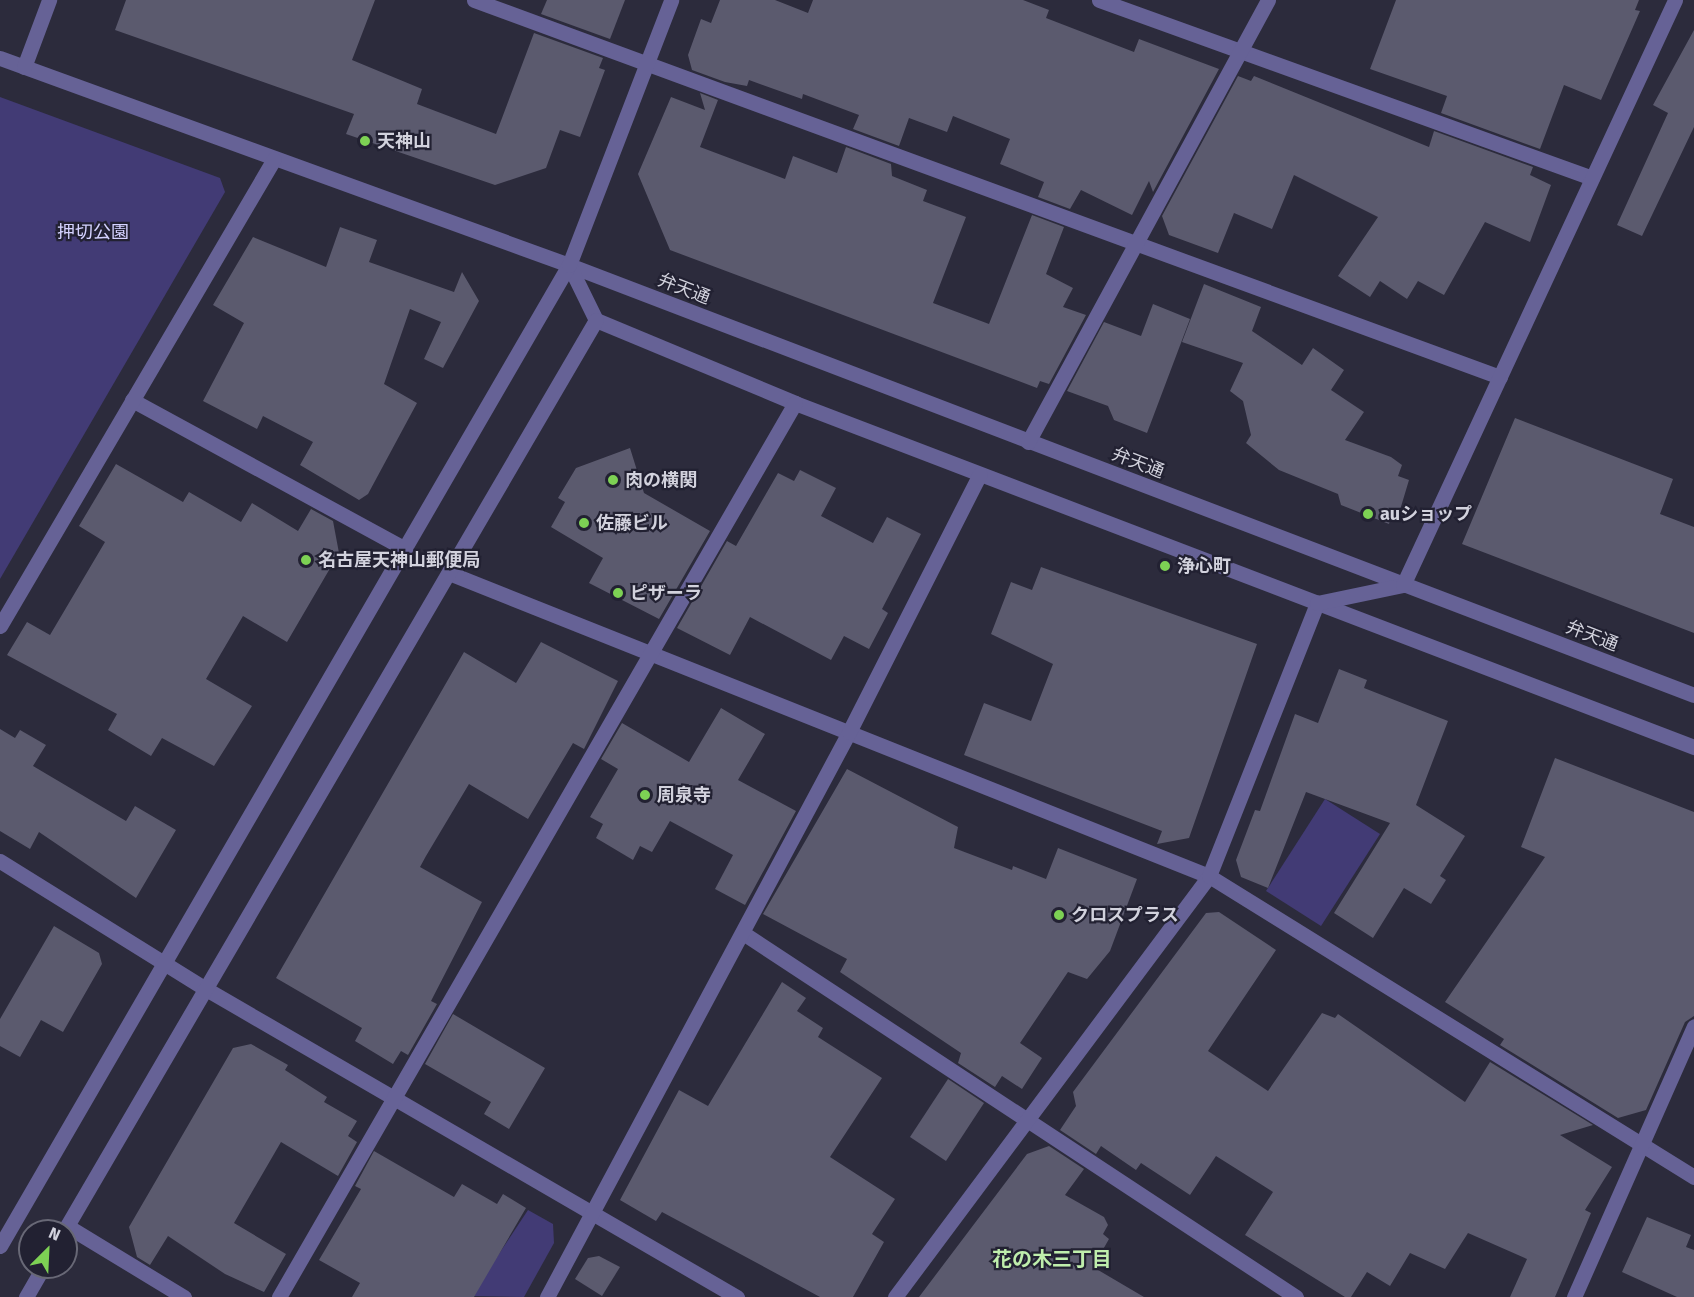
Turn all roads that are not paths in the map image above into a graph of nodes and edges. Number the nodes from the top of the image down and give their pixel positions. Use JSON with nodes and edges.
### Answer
{"nodes":[{"id":1,"x":49,"y":0,"type":"edge"},
{"id":2,"x":474,"y":0,"type":"edge"},
{"id":3,"x":671,"y":0,"type":"edge"},
{"id":4,"x":1099,"y":0,"type":"edge"},
{"id":5,"x":1268,"y":0,"type":"edge"},
{"id":6,"x":1674,"y":0,"type":"edge"},
{"id":7,"x":1240,"y":51,"type":"junction"},
{"id":8,"x":0,"y":58,"type":"edge"},
{"id":9,"x":649,"y":64,"type":"junction"},
{"id":10,"x":24,"y":67,"type":"junction"},
{"id":11,"x":274,"y":159,"type":"junction"},
{"id":12,"x":1592,"y":178,"type":"junction"},
{"id":13,"x":1135,"y":243,"type":"junction"},
{"id":14,"x":569,"y":266,"type":"junction"},
{"id":15,"x":596,"y":320,"type":"junction"},
{"id":16,"x":1500,"y":377,"type":"junction"},
{"id":17,"x":132,"y":400,"type":"junction"},
{"id":18,"x":795,"y":403,"type":"junction"},
{"id":19,"x":1028,"y":442,"type":"junction"},
{"id":20,"x":980,"y":474,"type":"junction"},
{"id":21,"x":405,"y":549,"type":"junction"},
{"id":22,"x":449,"y":573,"type":"junction"},
{"id":23,"x":1403,"y":585,"type":"junction"},
{"id":24,"x":1317,"y":603,"type":"junction"},
{"id":25,"x":0,"y":626,"type":"edge"},
{"id":26,"x":650,"y":654,"type":"junction"},
{"id":27,"x":1694,"y":695,"type":"edge"},
{"id":28,"x":849,"y":732,"type":"junction"},
{"id":29,"x":1694,"y":747,"type":"edge"},
{"id":30,"x":0,"y":861,"type":"edge"},
{"id":31,"x":1209,"y":876,"type":"junction"},
{"id":32,"x":743,"y":933,"type":"junction"},
{"id":33,"x":166,"y":960,"type":"junction"},
{"id":34,"x":206,"y":988,"type":"junction"},
{"id":35,"x":1694,"y":1026,"type":"edge"},
{"id":36,"x":394,"y":1098,"type":"junction"},
{"id":37,"x":1027,"y":1120,"type":"junction"},
{"id":38,"x":1641,"y":1144,"type":"junction"},
{"id":39,"x":1694,"y":1177,"type":"edge"},
{"id":40,"x":594,"y":1213,"type":"junction"},
{"id":41,"x":72,"y":1219,"type":"edge"},
{"id":42,"x":78,"y":1236,"type":"edge"},
{"id":43,"x":0,"y":1246,"type":"edge"},
{"id":44,"x":36,"y":1279,"type":"edge"},
{"id":45,"x":26,"y":1297,"type":"edge"},
{"id":46,"x":184,"y":1297,"type":"edge"},
{"id":47,"x":279,"y":1297,"type":"edge"},
{"id":48,"x":547,"y":1297,"type":"edge"},
{"id":49,"x":737,"y":1297,"type":"edge"},
{"id":50,"x":895,"y":1297,"type":"edge"},
{"id":51,"x":1296,"y":1297,"type":"edge"},
{"id":52,"x":1574,"y":1297,"type":"edge"}],
"edges":[{"from":1,"to":10,"type":"street"},
{"from":2,"to":9,"type":"street"},
{"from":3,"to":9,"type":"street"},
{"from":4,"to":7,"type":"street"},
{"from":5,"to":7,"type":"street"},
{"from":6,"to":12,"type":"street"},
{"from":7,"to":12,"type":"street"},
{"from":7,"to":13,"type":"street"},
{"from":8,"to":10,"type":"street","name":"弁天通"},
{"from":9,"to":13,"type":"street"},
{"from":9,"to":14,"type":"street"},
{"from":10,"to":11,"type":"street","name":"弁天通"},
{"from":11,"to":14,"type":"street","name":"弁天通"},
{"from":11,"to":17,"type":"street"},
{"from":12,"to":16,"type":"street"},
{"from":13,"to":16,"type":"street"},
{"from":13,"to":19,"type":"street"},
{"from":14,"to":15,"type":"street"},
{"from":14,"to":19,"type":"street","name":"弁天通"},
{"from":14,"to":21,"type":"street"},
{"from":15,"to":18,"type":"street"},
{"from":15,"to":22,"type":"street"},
{"from":16,"to":23,"type":"street"},
{"from":17,"to":21,"type":"street"},
{"from":17,"to":25,"type":"street"},
{"from":18,"to":20,"type":"street"},
{"from":18,"to":26,"type":"street"},
{"from":19,"to":23,"type":"street","name":"弁天通"},
{"from":20,"to":24,"type":"street"},
{"from":20,"to":28,"type":"street"},
{"from":21,"to":33,"type":"street"},
{"from":22,"to":26,"type":"street"},
{"from":22,"to":34,"type":"street"},
{"from":23,"to":24,"type":"street"},
{"from":23,"to":27,"type":"street","name":"弁天通"},
{"from":24,"to":29,"type":"street"},
{"from":24,"to":31,"type":"street"},
{"from":26,"to":28,"type":"street"},
{"from":26,"to":36,"type":"street"},
{"from":28,"to":31,"type":"street"},
{"from":28,"to":32,"type":"street"},
{"from":30,"to":33,"type":"street"},
{"from":31,"to":37,"type":"street"},
{"from":31,"to":38,"type":"street"},
{"from":32,"to":37,"type":"street"},
{"from":32,"to":40,"type":"street"},
{"from":33,"to":34,"type":"street"},
{"from":33,"to":43,"type":"street"},
{"from":34,"to":36,"type":"street"},
{"from":34,"to":41,"type":"street"},
{"from":35,"to":38,"type":"street"},
{"from":36,"to":40,"type":"street"},
{"from":36,"to":47,"type":"street"},
{"from":37,"to":50,"type":"street"},
{"from":37,"to":51,"type":"street"},
{"from":38,"to":39,"type":"street"},
{"from":38,"to":52,"type":"street"},
{"from":40,"to":48,"type":"street"},
{"from":40,"to":49,"type":"street"},
{"from":42,"to":46,"type":"street"},
{"from":44,"to":45,"type":"street"}]}
